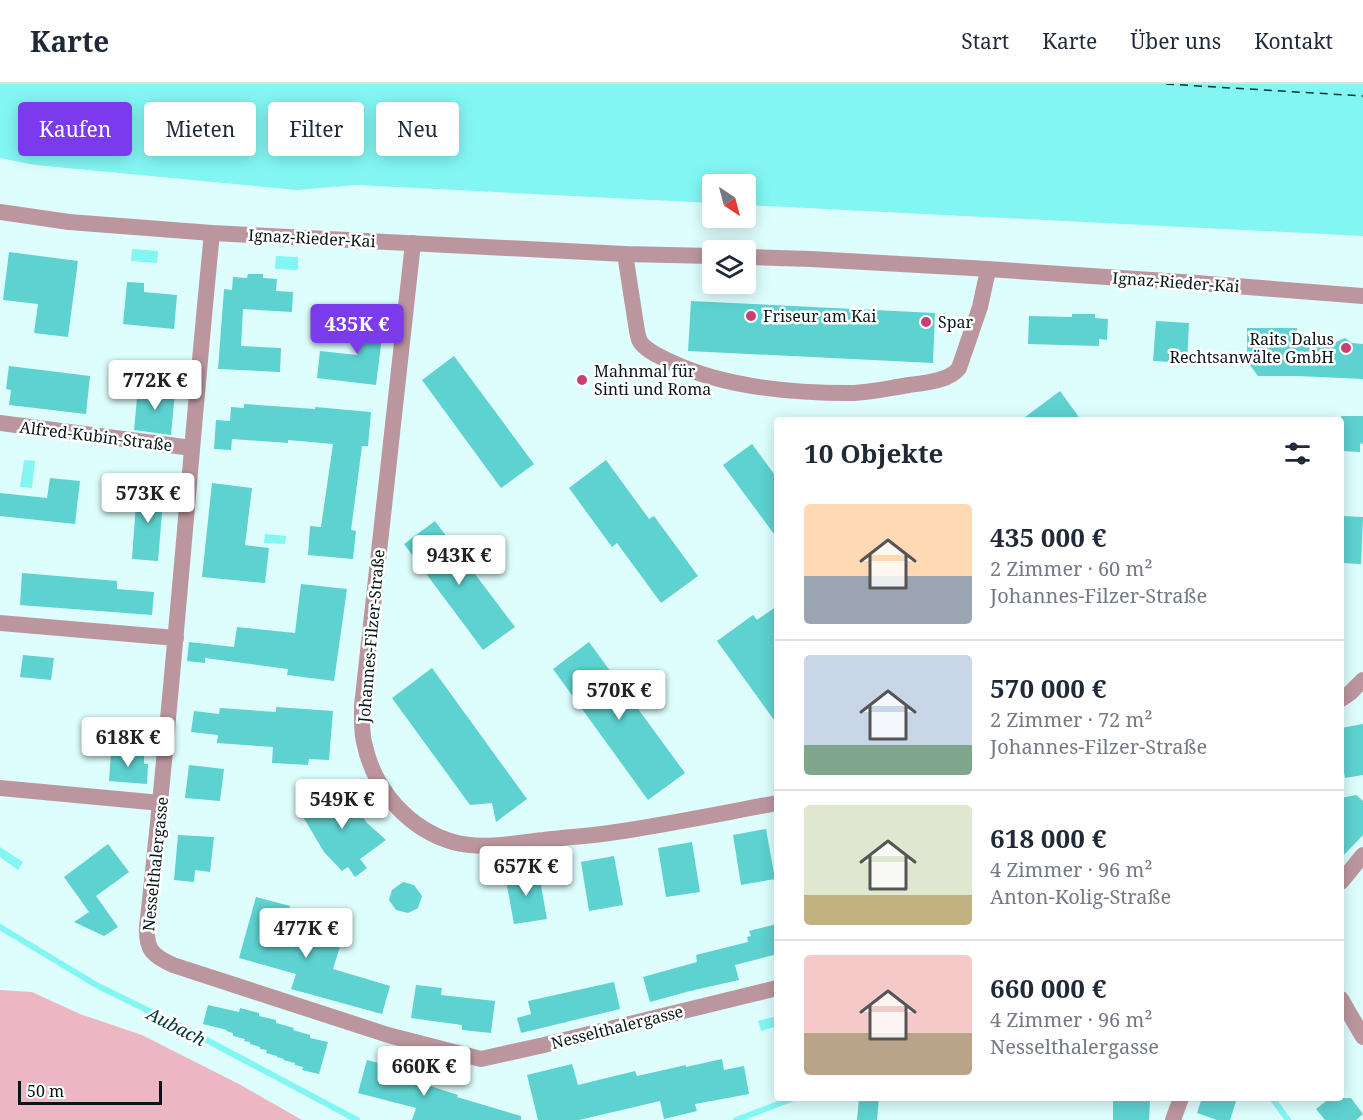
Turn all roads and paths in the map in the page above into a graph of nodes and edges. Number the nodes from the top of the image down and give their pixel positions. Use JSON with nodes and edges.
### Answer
{"nodes":[{"id":1,"x":0,"y":212,"type":"edge"},
{"id":2,"x":212,"y":233,"type":"junction"},
{"id":3,"x":413,"y":243,"type":"junction"},
{"id":4,"x":625,"y":254,"type":"junction"},
{"id":5,"x":702,"y":256,"type":"edge"},
{"id":6,"x":756,"y":257,"type":"edge"},
{"id":7,"x":988,"y":270,"type":"junction"},
{"id":8,"x":1363,"y":296,"type":"edge"},
{"id":9,"x":0,"y":423,"type":"edge"},
{"id":10,"x":192,"y":448,"type":"junction"},
{"id":11,"x":0,"y":623,"type":"edge"},
{"id":12,"x":176,"y":638,"type":"junction"},
{"id":13,"x":1363,"y":680,"type":"edge"},
{"id":14,"x":1344,"y":697,"type":"edge"},
{"id":15,"x":0,"y":789,"type":"edge"},
{"id":16,"x":161,"y":803,"type":"junction"},
{"id":17,"x":774,"y":804,"type":"edge"},
{"id":18,"x":1363,"y":855,"type":"edge"},
{"id":19,"x":1344,"y":878,"type":"edge"},
{"id":20,"x":774,"y":989,"type":"edge"},
{"id":21,"x":1344,"y":1004,"type":"edge"},
{"id":22,"x":1363,"y":1037,"type":"edge"},
{"id":23,"x":1180,"y":1101,"type":"edge"},
{"id":24,"x":1173,"y":1120,"type":"edge"}],
"edges":[{"from":1,"to":2,"type":"street","name":"Ignaz-Rieder-Kai"},
{"from":2,"to":3,"type":"street","name":"Ignaz-Rieder-Kai"},
{"from":2,"to":10,"type":"street","name":"Nesselthalergasse"},
{"from":3,"to":4,"type":"street","name":"Ignaz-Rieder-Kai"},
{"from":3,"to":17,"type":"street","name":"Johannes-Filzer-Straße"},
{"from":4,"to":5,"type":"street","name":"Ignaz-Rieder-Kai"},
{"from":4,"to":7,"type":"street"},
{"from":6,"to":7,"type":"street","name":"Ignaz-Rieder-Kai"},
{"from":7,"to":8,"type":"street","name":"Ignaz-Rieder-Kai"},
{"from":9,"to":10,"type":"street","name":"Alfred-Kubin-Straße"},
{"from":10,"to":12,"type":"street","name":"Nesselthalergasse"},
{"from":11,"to":12,"type":"street"},
{"from":12,"to":16,"type":"street","name":"Nesselthalergasse"},
{"from":13,"to":14,"type":"street"},
{"from":15,"to":16,"type":"street"},
{"from":16,"to":20,"type":"street","name":"Nesselthalergasse"},
{"from":18,"to":19,"type":"street"},
{"from":21,"to":22,"type":"street"},
{"from":23,"to":24,"type":"street"}]}
